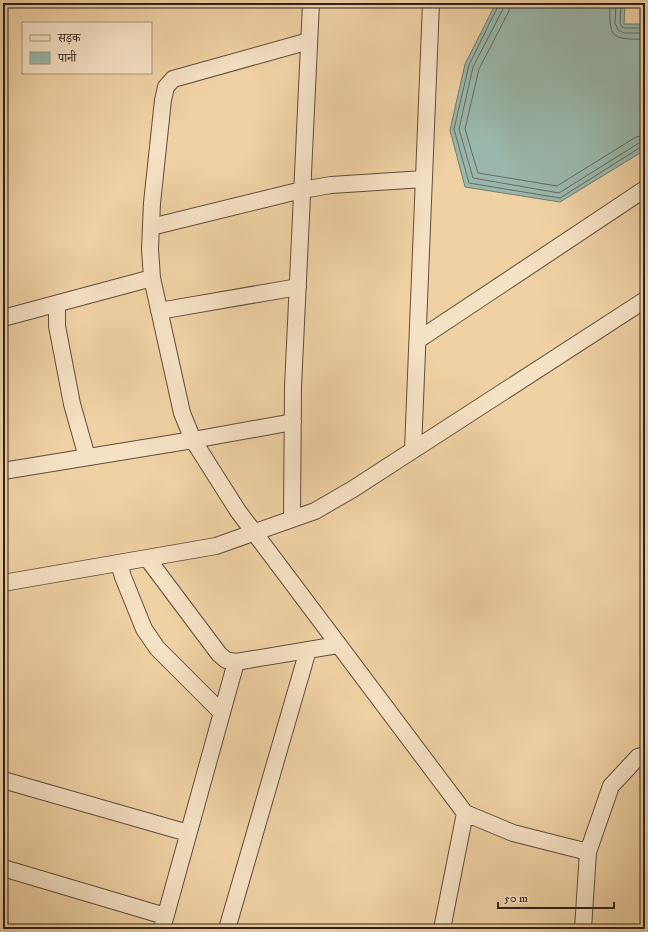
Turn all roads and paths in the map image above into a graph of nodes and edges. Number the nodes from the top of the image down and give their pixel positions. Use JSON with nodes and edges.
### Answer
{"nodes":[{"id":1,"x":311,"y":3,"type":"edge"},
{"id":2,"x":431,"y":3,"type":"edge"},
{"id":3,"x":309,"y":41,"type":"junction"},
{"id":4,"x":424,"y":179,"type":"junction"},
{"id":5,"x":645,"y":189,"type":"edge"},
{"id":6,"x":302,"y":190,"type":"junction"},
{"id":7,"x":150,"y":227,"type":"junction"},
{"id":8,"x":152,"y":278,"type":"junction"},
{"id":9,"x":298,"y":287,"type":"junction"},
{"id":10,"x":645,"y":300,"type":"edge"},
{"id":11,"x":56,"y":304,"type":"junction"},
{"id":12,"x":160,"y":311,"type":"junction"},
{"id":13,"x":3,"y":318,"type":"edge"},
{"id":14,"x":418,"y":340,"type":"junction"},
{"id":15,"x":293,"y":422,"type":"junction"},
{"id":16,"x":193,"y":440,"type":"junction"},
{"id":17,"x":413,"y":450,"type":"junction"},
{"id":18,"x":86,"y":457,"type":"junction"},
{"id":19,"x":3,"y":471,"type":"edge"},
{"id":20,"x":292,"y":519,"type":"junction"},
{"id":21,"x":254,"y":532,"type":"junction"},
{"id":22,"x":147,"y":558,"type":"junction"},
{"id":23,"x":119,"y":563,"type":"junction"},
{"id":24,"x":3,"y":583,"type":"edge"},
{"id":25,"x":338,"y":645,"type":"junction"},
{"id":26,"x":308,"y":650,"type":"junction"},
{"id":27,"x":236,"y":662,"type":"junction"},
{"id":28,"x":222,"y":713,"type":"junction"},
{"id":29,"x":645,"y":755,"type":"edge"},
{"id":30,"x":3,"y":780,"type":"edge"},
{"id":31,"x":465,"y":813,"type":"junction"},
{"id":32,"x":188,"y":833,"type":"junction"},
{"id":33,"x":588,"y":852,"type":"junction"},
{"id":34,"x":3,"y":868,"type":"edge"},
{"id":35,"x":164,"y":922,"type":"edge"},
{"id":36,"x":227,"y":929,"type":"edge"},
{"id":37,"x":442,"y":929,"type":"edge"},
{"id":38,"x":583,"y":929,"type":"edge"}],
"edges":[{"from":1,"to":3,"type":"street"},
{"from":2,"to":4,"type":"street"},
{"from":3,"to":6,"type":"street"},
{"from":3,"to":7,"type":"street"},
{"from":4,"to":6,"type":"street"},
{"from":4,"to":14,"type":"street"},
{"from":5,"to":14,"type":"street"},
{"from":6,"to":7,"type":"street"},
{"from":6,"to":9,"type":"street"},
{"from":7,"to":8,"type":"street"},
{"from":8,"to":11,"type":"street"},
{"from":8,"to":12,"type":"street"},
{"from":9,"to":12,"type":"street"},
{"from":9,"to":15,"type":"street"},
{"from":10,"to":17,"type":"street"},
{"from":11,"to":13,"type":"street"},
{"from":11,"to":18,"type":"street"},
{"from":12,"to":16,"type":"street"},
{"from":14,"to":17,"type":"street"},
{"from":15,"to":16,"type":"street"},
{"from":15,"to":20,"type":"street"},
{"from":16,"to":18,"type":"street"},
{"from":16,"to":21,"type":"street"},
{"from":17,"to":20,"type":"street"},
{"from":18,"to":19,"type":"street"},
{"from":20,"to":21,"type":"street"},
{"from":21,"to":22,"type":"street"},
{"from":21,"to":25,"type":"street"},
{"from":22,"to":23,"type":"street"},
{"from":22,"to":27,"type":"street"},
{"from":23,"to":24,"type":"street"},
{"from":23,"to":28,"type":"street"},
{"from":25,"to":26,"type":"street"},
{"from":25,"to":31,"type":"street"},
{"from":26,"to":27,"type":"street"},
{"from":26,"to":36,"type":"street"},
{"from":27,"to":28,"type":"street"},
{"from":28,"to":32,"type":"street"},
{"from":29,"to":33,"type":"street"},
{"from":30,"to":32,"type":"street"},
{"from":31,"to":33,"type":"street"},
{"from":31,"to":37,"type":"street"},
{"from":32,"to":35,"type":"street"},
{"from":33,"to":38,"type":"street"},
{"from":34,"to":35,"type":"street"}]}
